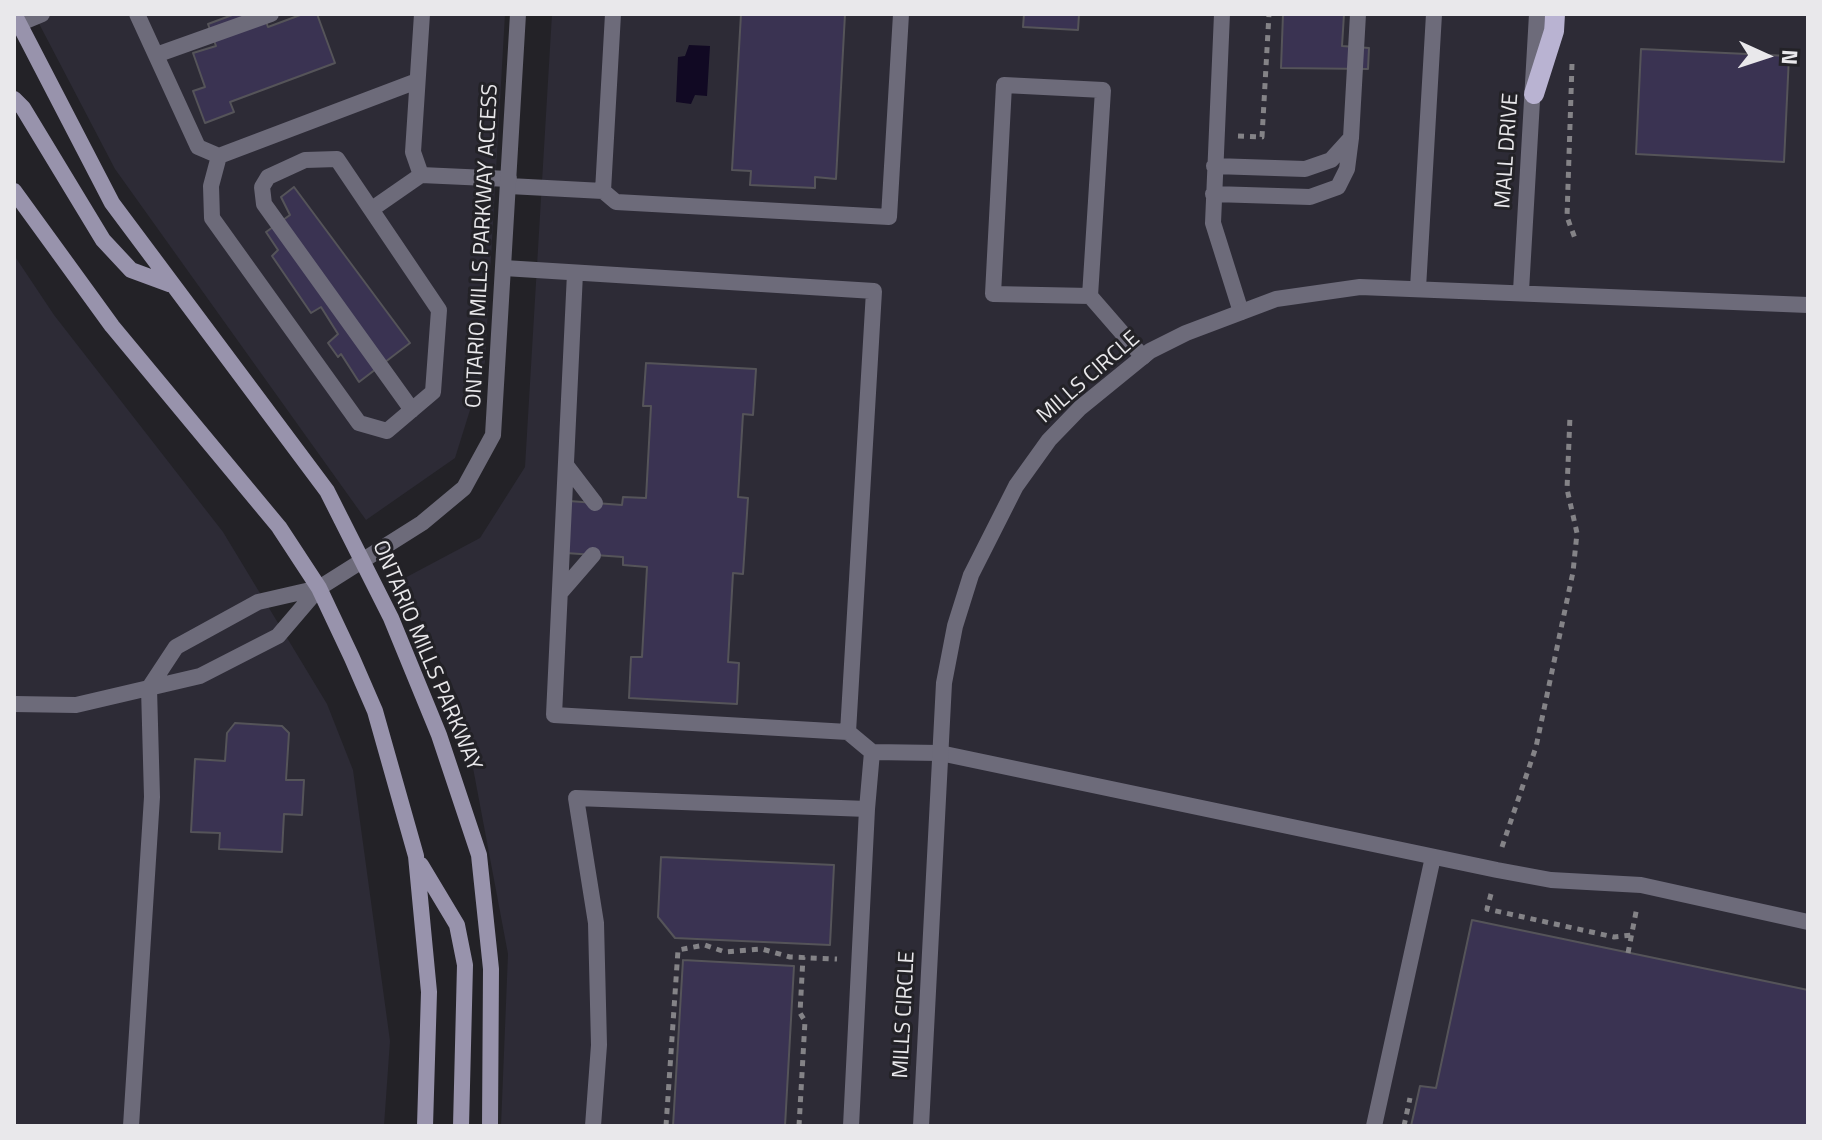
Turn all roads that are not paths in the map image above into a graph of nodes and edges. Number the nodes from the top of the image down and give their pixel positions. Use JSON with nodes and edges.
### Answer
{"nodes":[{"id":1,"x":42,"y":14,"type":"edge"},
{"id":2,"x":137,"y":14,"type":"edge"},
{"id":3,"x":271,"y":14,"type":"edge"},
{"id":4,"x":422,"y":14,"type":"edge"},
{"id":5,"x":518,"y":14,"type":"edge"},
{"id":6,"x":613,"y":14,"type":"edge"},
{"id":7,"x":901,"y":14,"type":"edge"},
{"id":8,"x":1222,"y":14,"type":"edge"},
{"id":9,"x":1358,"y":14,"type":"edge"},
{"id":10,"x":1434,"y":14,"type":"edge"},
{"id":11,"x":1537,"y":14,"type":"edge"},
{"id":12,"x":1555,"y":14,"type":"edge"},
{"id":13,"x":15,"y":21,"type":"edge"},
{"id":14,"x":156,"y":55,"type":"junction"},
{"id":15,"x":417,"y":81,"type":"junction"},
{"id":16,"x":1534,"y":94,"type":"junction"},
{"id":17,"x":14,"y":99,"type":"edge"},
{"id":18,"x":1351,"y":138,"type":"junction"},
{"id":19,"x":219,"y":156,"type":"junction"},
{"id":20,"x":1214,"y":166,"type":"junction"},
{"id":21,"x":421,"y":175,"type":"junction"},
{"id":22,"x":509,"y":183,"type":"junction"},
{"id":23,"x":14,"y":191,"type":"edge"},
{"id":24,"x":603,"y":191,"type":"junction"},
{"id":25,"x":1213,"y":194,"type":"junction"},
{"id":26,"x":372,"y":209,"type":"junction"},
{"id":27,"x":504,"y":268,"type":"junction"},
{"id":28,"x":575,"y":273,"type":"junction"},
{"id":29,"x":169,"y":284,"type":"junction"},
{"id":30,"x":1418,"y":288,"type":"junction"},
{"id":31,"x":1521,"y":291,"type":"junction"},
{"id":32,"x":1090,"y":296,"type":"junction"},
{"id":33,"x":1808,"y":305,"type":"edge"},
{"id":34,"x":1241,"y":312,"type":"junction"},
{"id":35,"x":1143,"y":357,"type":"junction"},
{"id":36,"x":412,"y":410,"type":"junction"},
{"id":37,"x":566,"y":465,"type":"junction"},
{"id":38,"x":595,"y":503,"type":"dead end"},
{"id":39,"x":593,"y":555,"type":"dead end"},
{"id":40,"x":363,"y":558,"type":"junction"},
{"id":41,"x":319,"y":588,"type":"junction"},
{"id":42,"x":560,"y":593,"type":"junction"},
{"id":43,"x":149,"y":688,"type":"junction"},
{"id":44,"x":14,"y":704,"type":"edge"},
{"id":45,"x":848,"y":732,"type":"junction"},
{"id":46,"x":872,"y":752,"type":"junction"},
{"id":47,"x":940,"y":753,"type":"junction"},
{"id":48,"x":867,"y":809,"type":"junction"},
{"id":49,"x":416,"y":856,"type":"junction"},
{"id":50,"x":1433,"y":857,"type":"junction"},
{"id":51,"x":1808,"y":922,"type":"edge"},
{"id":52,"x":131,"y":1126,"type":"edge"},
{"id":53,"x":425,"y":1126,"type":"edge"},
{"id":54,"x":461,"y":1126,"type":"edge"},
{"id":55,"x":490,"y":1126,"type":"edge"},
{"id":56,"x":593,"y":1126,"type":"edge"},
{"id":57,"x":851,"y":1126,"type":"edge"},
{"id":58,"x":921,"y":1126,"type":"edge"},
{"id":59,"x":1374,"y":1126,"type":"edge"}],
"edges":[{"from":1,"to":13,"type":"street"},
{"from":2,"to":14,"type":"street"},
{"from":3,"to":14,"type":"street"},
{"from":4,"to":15,"type":"street"},
{"from":5,"to":22,"type":"street","name":"ONTARIO MILLS PARKWAY ACCESS"},
{"from":6,"to":24,"type":"street"},
{"from":7,"to":24,"type":"street"},
{"from":8,"to":20,"type":"street"},
{"from":9,"to":18,"type":"street"},
{"from":10,"to":30,"type":"street"},
{"from":11,"to":16,"type":"street","name":"MALL DRIVE"},
{"from":12,"to":16,"type":"main road"},
{"from":13,"to":29,"type":"main road","name":"ONTARIO MILLS PARKWAY"},
{"from":14,"to":19,"type":"street"},
{"from":15,"to":19,"type":"street"},
{"from":15,"to":21,"type":"street"},
{"from":16,"to":31,"type":"street","name":"MALL DRIVE"},
{"from":17,"to":29,"type":"main road"},
{"from":18,"to":20,"type":"street"},
{"from":18,"to":25,"type":"street"},
{"from":19,"to":36,"type":"street"},
{"from":20,"to":25,"type":"street"},
{"from":21,"to":22,"type":"street"},
{"from":21,"to":26,"type":"street"},
{"from":22,"to":24,"type":"street"},
{"from":22,"to":27,"type":"street","name":"ONTARIO MILLS PARKWAY ACCESS"},
{"from":23,"to":41,"type":"main road"},
{"from":25,"to":34,"type":"street"},
{"from":26,"to":36,"type":"street"},
{"from":26,"to":36,"type":"street"},
{"from":27,"to":28,"type":"street"},
{"from":27,"to":40,"type":"street","name":"ONTARIO MILLS PARKWAY ACCESS"},
{"from":28,"to":37,"type":"street"},
{"from":28,"to":45,"type":"street"},
{"from":29,"to":40,"type":"main road","name":"ONTARIO MILLS PARKWAY"},
{"from":30,"to":31,"type":"street","name":"MILLS CIRCLE"},
{"from":30,"to":34,"type":"street","name":"MILLS CIRCLE"},
{"from":31,"to":33,"type":"street","name":"MILLS CIRCLE"},
{"from":32,"to":32,"type":"street"},
{"from":32,"to":35,"type":"street"},
{"from":34,"to":35,"type":"street","name":"MILLS CIRCLE"},
{"from":35,"to":47,"type":"street","name":"MILLS CIRCLE"},
{"from":37,"to":38,"type":"street"},
{"from":37,"to":42,"type":"street"},
{"from":39,"to":42,"type":"street"},
{"from":40,"to":41,"type":"street","name":"ONTARIO MILLS PARKWAY ACCESS"},
{"from":40,"to":55,"type":"main road","name":"ONTARIO MILLS PARKWAY"},
{"from":41,"to":43,"type":"street"},
{"from":41,"to":43,"type":"street"},
{"from":41,"to":49,"type":"main road"},
{"from":42,"to":45,"type":"street"},
{"from":43,"to":44,"type":"street"},
{"from":43,"to":52,"type":"street"},
{"from":45,"to":46,"type":"street"},
{"from":46,"to":47,"type":"street"},
{"from":46,"to":48,"type":"street"},
{"from":47,"to":50,"type":"street"},
{"from":47,"to":58,"type":"street","name":"MILLS CIRCLE"},
{"from":48,"to":56,"type":"street"},
{"from":48,"to":57,"type":"street"},
{"from":49,"to":53,"type":"main road"},
{"from":49,"to":54,"type":"main road"},
{"from":50,"to":51,"type":"street"},
{"from":50,"to":59,"type":"street"}]}
